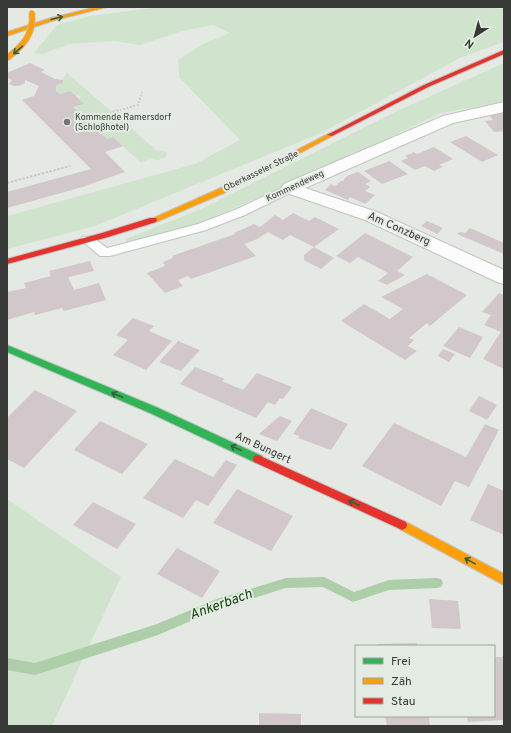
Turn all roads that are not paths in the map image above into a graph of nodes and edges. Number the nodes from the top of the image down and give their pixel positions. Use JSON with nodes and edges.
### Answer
{"nodes":[{"id":1,"x":104,"y":7,"type":"edge"},
{"id":2,"x":30,"y":10,"type":"edge"},
{"id":3,"x":7,"y":34,"type":"edge"},
{"id":4,"x":504,"y":52,"type":"edge"},
{"id":5,"x":7,"y":58,"type":"edge"},
{"id":6,"x":504,"y":107,"type":"edge"},
{"id":7,"x":290,"y":188,"type":"junction"},
{"id":8,"x":87,"y":240,"type":"junction"},
{"id":9,"x":7,"y":262,"type":"edge"},
{"id":10,"x":504,"y":278,"type":"edge"},
{"id":11,"x":7,"y":348,"type":"edge"},
{"id":12,"x":504,"y":580,"type":"edge"}],
"edges":[{"from":3,"to":1,"type":"main road","one_way":true},
{"from":2,"to":5,"type":"main road","one_way":true,"bridge":true},
{"from":4,"to":8,"type":"main road","name":"Oberkasseler Straße"},
{"from":6,"to":7,"type":"street","name":"Kommendeweg"},
{"from":7,"to":8,"type":"lane","name":"Kommendeweg"},
{"from":7,"to":10,"type":"street","name":"Am Conzberg"},
{"from":8,"to":9,"type":"main road","name":"Oberkasseler Straße"},
{"from":12,"to":11,"type":"main road","name":"Am Bungert","one_way":true}]}
